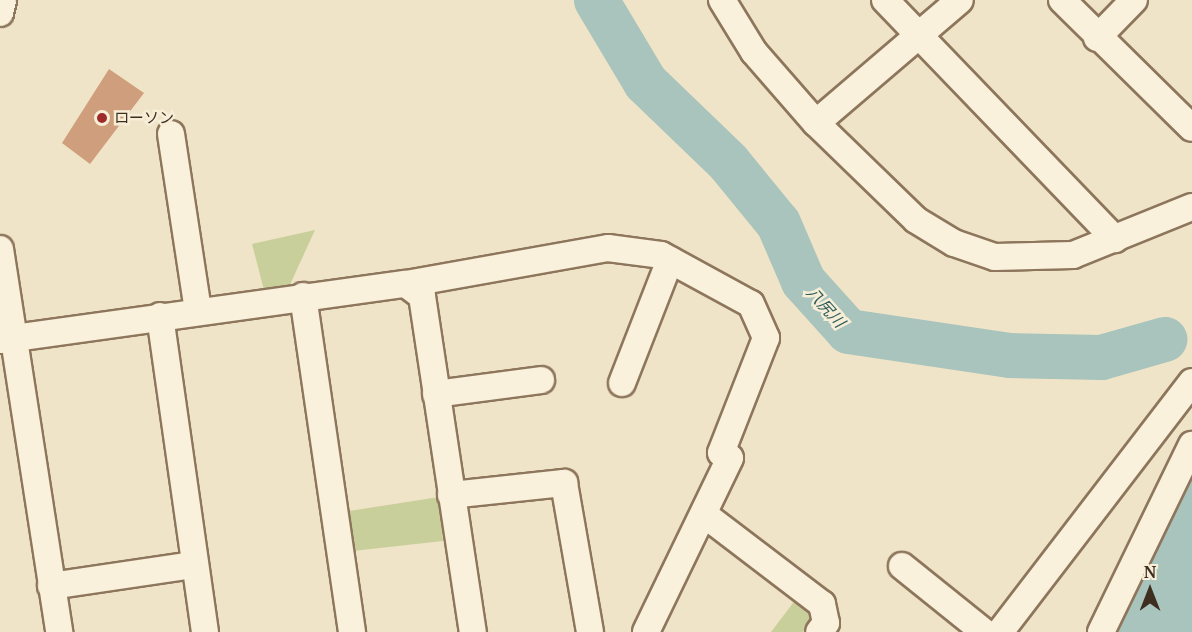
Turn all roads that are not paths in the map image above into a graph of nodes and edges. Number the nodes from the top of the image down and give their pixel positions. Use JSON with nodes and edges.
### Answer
{"nodes":[{"id":1,"x":3,"y":0,"type":"edge"},
{"id":2,"x":722,"y":0,"type":"edge"},
{"id":3,"x":885,"y":0,"type":"edge"},
{"id":4,"x":960,"y":0,"type":"edge"},
{"id":5,"x":1062,"y":0,"type":"edge"},
{"id":6,"x":1134,"y":0,"type":"edge"},
{"id":7,"x":0,"y":13,"type":"edge"},
{"id":8,"x":1098,"y":38,"type":"junction"},
{"id":9,"x":917,"y":39,"type":"junction"},
{"id":10,"x":816,"y":123,"type":"junction"},
{"id":11,"x":1192,"y":128,"type":"edge"},
{"id":12,"x":171,"y":134,"type":"dead end"},
{"id":13,"x":1192,"y":207,"type":"edge"},
{"id":14,"x":1115,"y":239,"type":"junction"},
{"id":15,"x":0,"y":249,"type":"edge"},
{"id":16,"x":670,"y":260,"type":"junction"},
{"id":17,"x":406,"y":284,"type":"junction"},
{"id":18,"x":303,"y":296,"type":"junction"},
{"id":19,"x":198,"y":311,"type":"junction"},
{"id":20,"x":160,"y":316,"type":"junction"},
{"id":21,"x":6,"y":339,"type":"edge"},
{"id":22,"x":541,"y":380,"type":"dead end"},
{"id":23,"x":1192,"y":381,"type":"edge"},
{"id":24,"x":622,"y":383,"type":"dead end"},
{"id":25,"x":436,"y":394,"type":"junction"},
{"id":26,"x":1192,"y":445,"type":"edge"},
{"id":27,"x":451,"y":495,"type":"junction"},
{"id":28,"x":705,"y":515,"type":"junction"},
{"id":29,"x":194,"y":565,"type":"junction"},
{"id":30,"x":902,"y":566,"type":"dead end"},
{"id":31,"x":51,"y":586,"type":"junction"},
{"id":32,"x":58,"y":632,"type":"edge"},
{"id":33,"x":205,"y":632,"type":"edge"},
{"id":34,"x":352,"y":632,"type":"edge"},
{"id":35,"x":473,"y":632,"type":"edge"},
{"id":36,"x":590,"y":632,"type":"edge"},
{"id":37,"x":646,"y":632,"type":"edge"},
{"id":38,"x":819,"y":632,"type":"edge"},
{"id":39,"x":984,"y":632,"type":"edge"},
{"id":40,"x":1000,"y":632,"type":"edge"},
{"id":41,"x":1101,"y":632,"type":"edge"}],
"edges":[{"from":1,"to":7,"type":"street"},
{"from":2,"to":10,"type":"street"},
{"from":3,"to":9,"type":"street"},
{"from":4,"to":9,"type":"street"},
{"from":5,"to":8,"type":"street"},
{"from":6,"to":8,"type":"street"},
{"from":8,"to":11,"type":"street"},
{"from":9,"to":10,"type":"street"},
{"from":9,"to":14,"type":"street"},
{"from":10,"to":14,"type":"street"},
{"from":12,"to":19,"type":"street"},
{"from":13,"to":14,"type":"street"},
{"from":15,"to":21,"type":"street"},
{"from":16,"to":17,"type":"street"},
{"from":16,"to":24,"type":"street"},
{"from":16,"to":28,"type":"street"},
{"from":17,"to":18,"type":"street"},
{"from":17,"to":25,"type":"street"},
{"from":18,"to":19,"type":"street"},
{"from":18,"to":34,"type":"street"},
{"from":19,"to":20,"type":"street"},
{"from":20,"to":21,"type":"street"},
{"from":20,"to":29,"type":"street"},
{"from":21,"to":31,"type":"street"},
{"from":22,"to":25,"type":"street"},
{"from":23,"to":40,"type":"street"},
{"from":25,"to":27,"type":"street"},
{"from":26,"to":41,"type":"street"},
{"from":27,"to":35,"type":"street"},
{"from":27,"to":36,"type":"street"},
{"from":28,"to":37,"type":"street"},
{"from":28,"to":38,"type":"street"},
{"from":29,"to":31,"type":"street"},
{"from":29,"to":33,"type":"street"},
{"from":30,"to":39,"type":"street"},
{"from":31,"to":32,"type":"street"}]}
